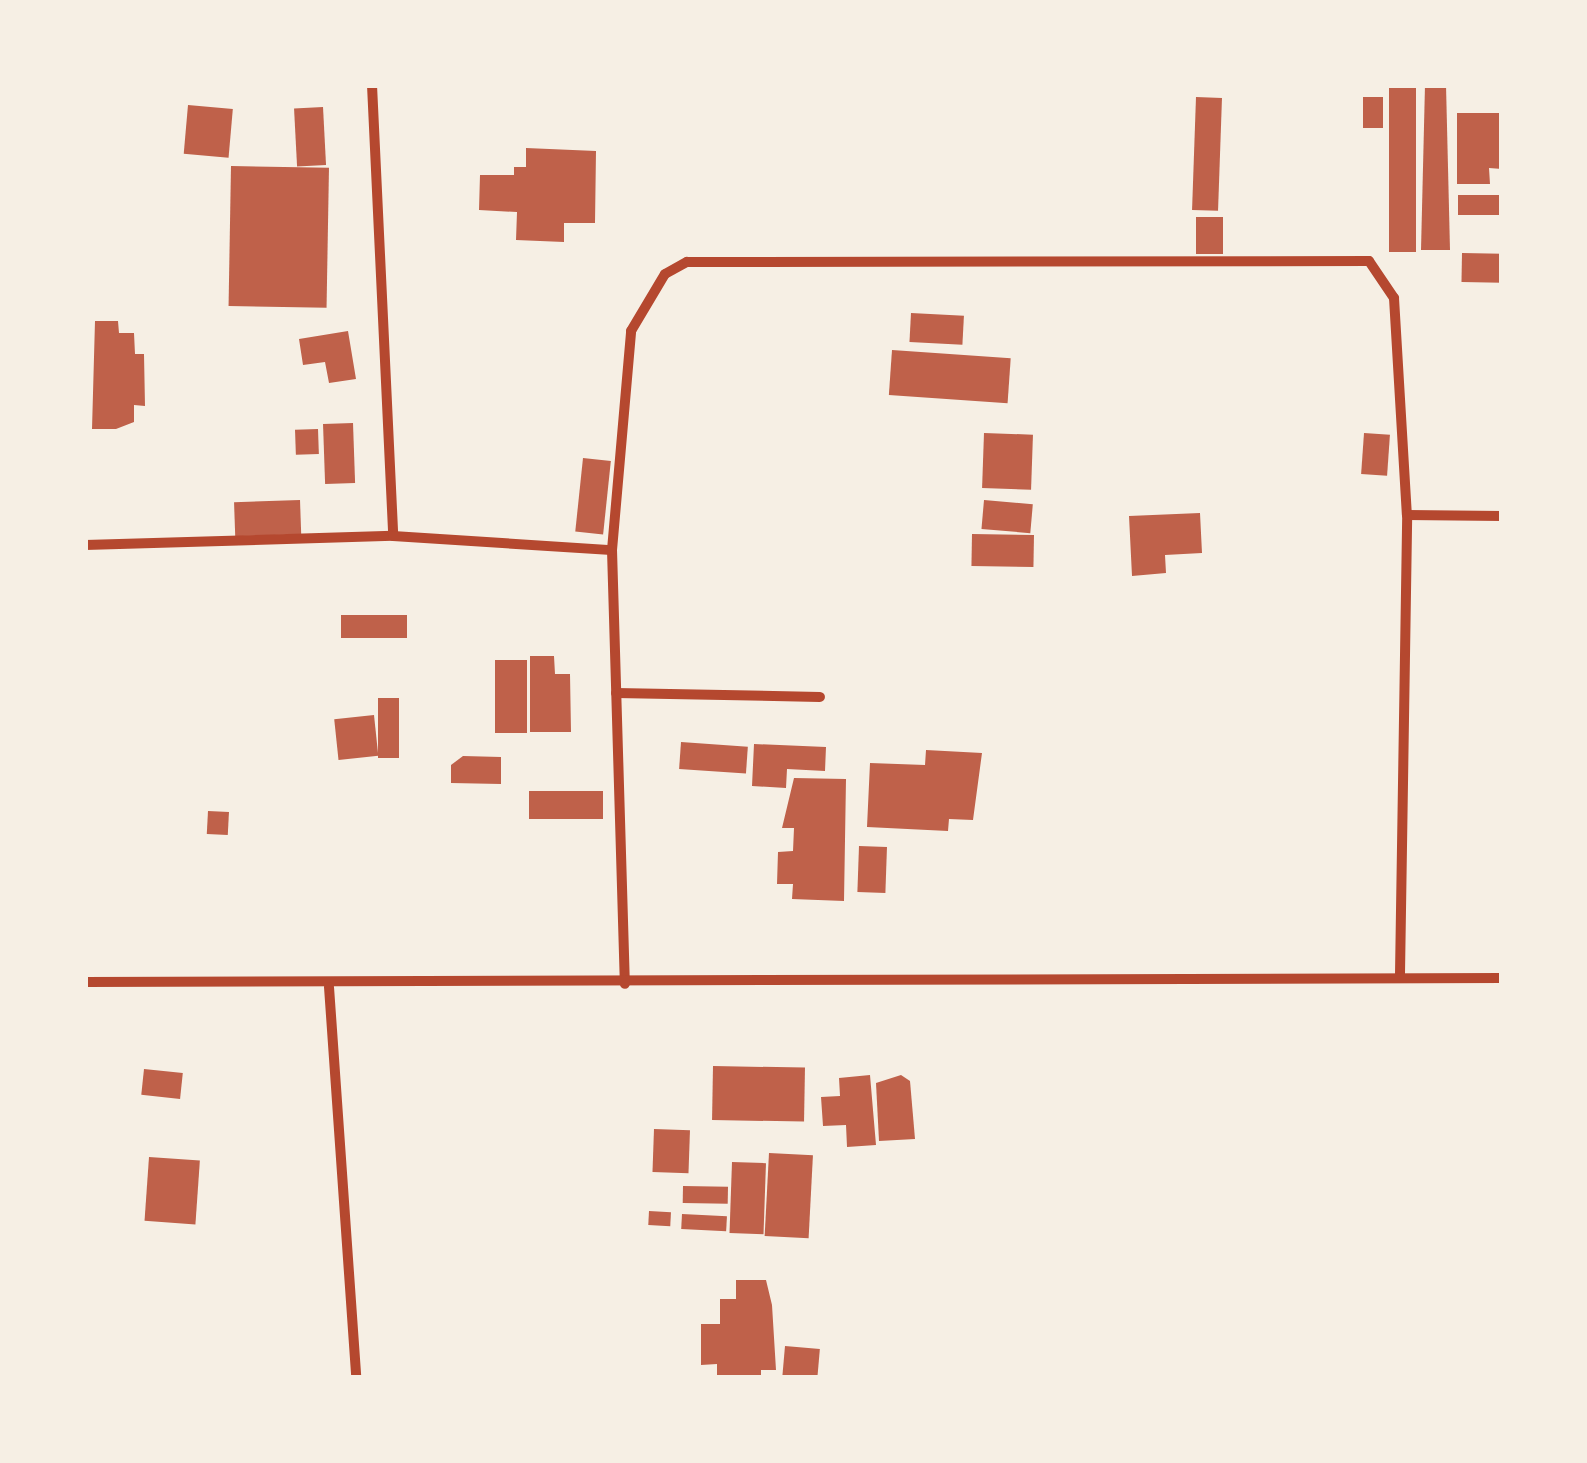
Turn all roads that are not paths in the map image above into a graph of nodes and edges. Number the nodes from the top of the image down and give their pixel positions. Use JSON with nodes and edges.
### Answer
{"nodes":[{"id":1,"x":372,"y":85,"type":"edge"},
{"id":2,"x":1408,"y":514,"type":"junction"},
{"id":3,"x":1502,"y":516,"type":"edge"},
{"id":4,"x":393,"y":536,"type":"junction"},
{"id":5,"x":85,"y":544,"type":"edge"},
{"id":6,"x":612,"y":550,"type":"junction"},
{"id":7,"x":616,"y":692,"type":"junction"},
{"id":8,"x":820,"y":697,"type":"dead end"},
{"id":9,"x":1400,"y":974,"type":"junction"},
{"id":10,"x":1502,"y":978,"type":"edge"},
{"id":11,"x":85,"y":982,"type":"edge"},
{"id":12,"x":625,"y":984,"type":"junction"},
{"id":13,"x":328,"y":987,"type":"junction"},
{"id":14,"x":356,"y":1378,"type":"edge"}],
"edges":[{"from":1,"to":4,"type":"street"},
{"from":2,"to":3,"type":"street"},
{"from":2,"to":6,"type":"street"},
{"from":2,"to":9,"type":"street"},
{"from":4,"to":5,"type":"street"},
{"from":4,"to":6,"type":"street"},
{"from":6,"to":7,"type":"street"},
{"from":7,"to":8,"type":"street"},
{"from":7,"to":12,"type":"street"},
{"from":9,"to":10,"type":"street"},
{"from":9,"to":12,"type":"street"},
{"from":11,"to":13,"type":"street"},
{"from":12,"to":13,"type":"street"},
{"from":13,"to":14,"type":"street"}]}
